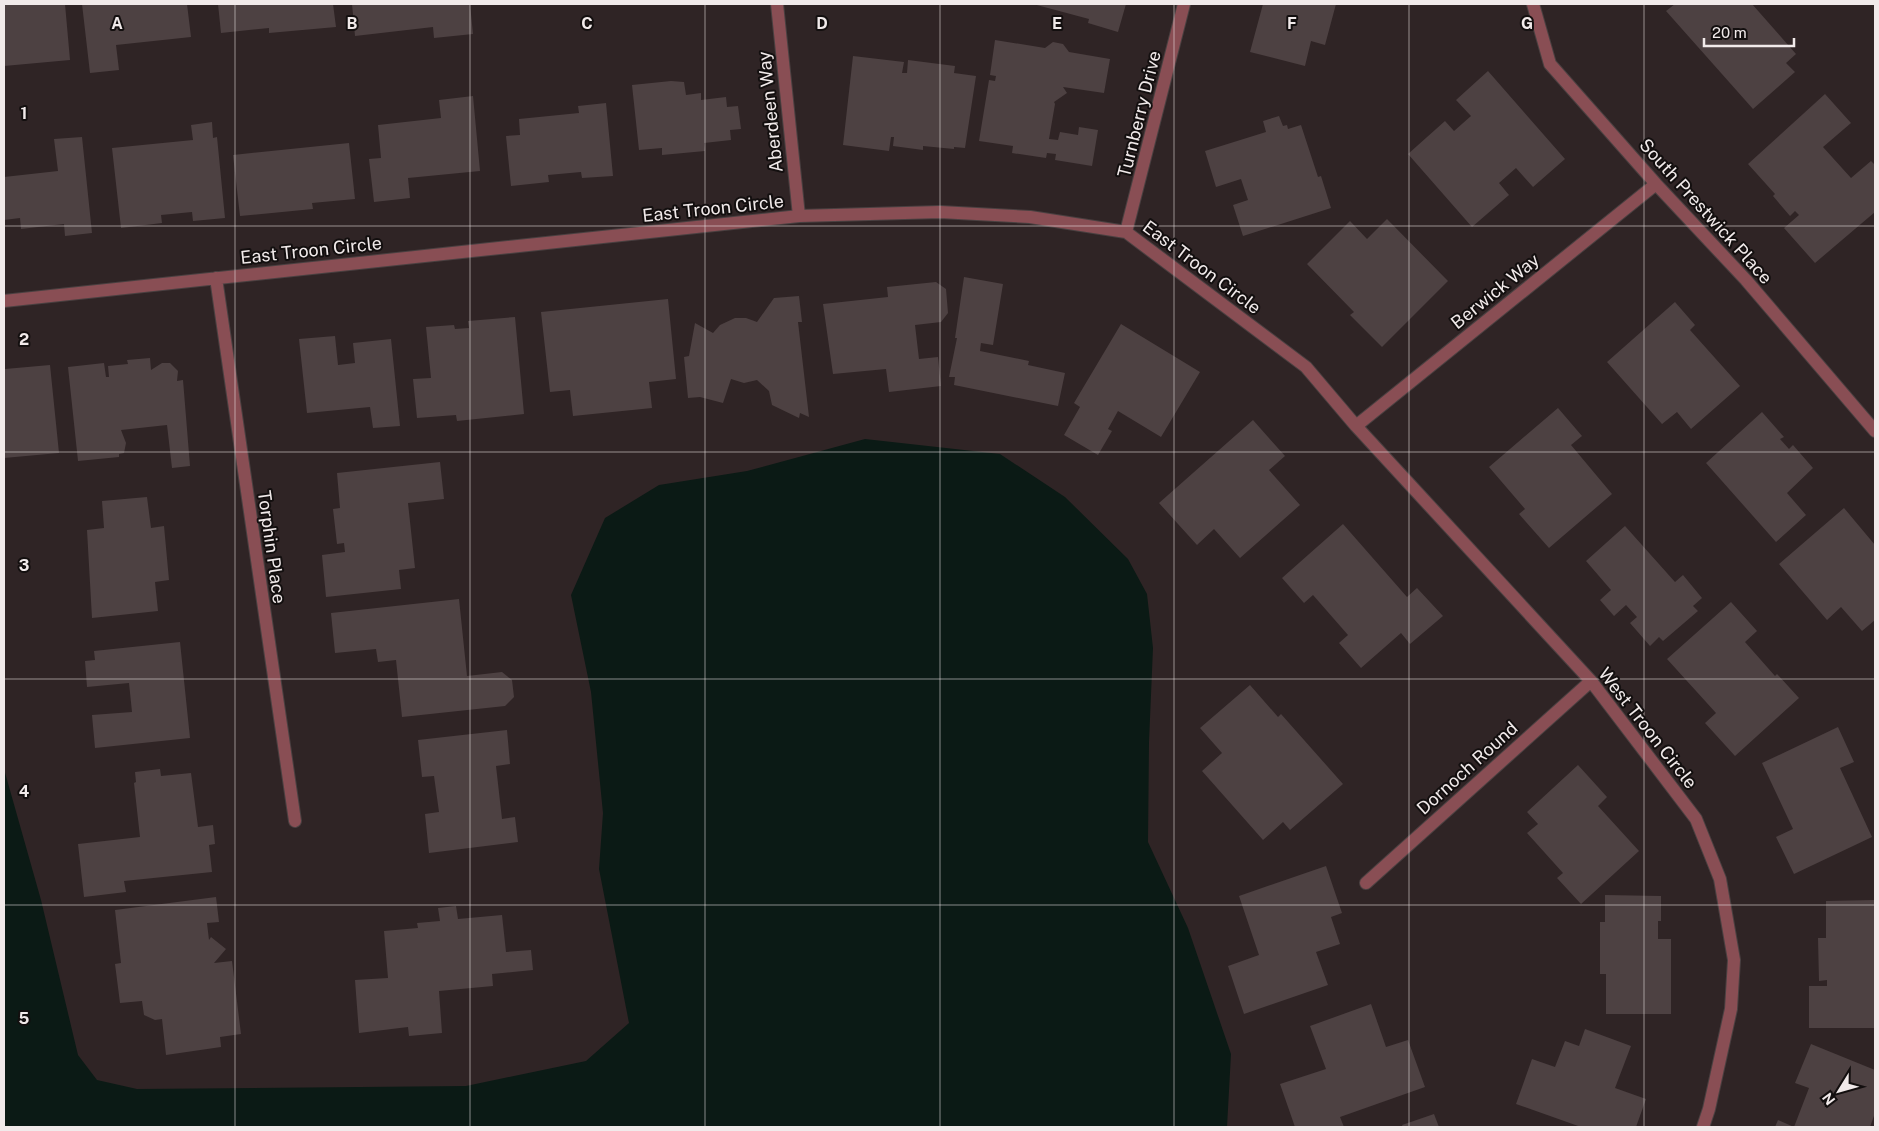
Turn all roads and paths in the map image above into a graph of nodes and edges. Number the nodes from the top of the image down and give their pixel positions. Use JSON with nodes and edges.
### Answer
{"nodes":[{"id":1,"x":777,"y":4,"type":"edge"},
{"id":2,"x":1184,"y":4,"type":"edge"},
{"id":3,"x":1533,"y":4,"type":"edge"},
{"id":4,"x":1656,"y":184,"type":"junction"},
{"id":5,"x":799,"y":216,"type":"junction"},
{"id":6,"x":1126,"y":232,"type":"junction"},
{"id":7,"x":216,"y":278,"type":"junction"},
{"id":8,"x":4,"y":301,"type":"edge"},
{"id":9,"x":1356,"y":426,"type":"junction"},
{"id":10,"x":1875,"y":431,"type":"edge"},
{"id":11,"x":1591,"y":680,"type":"junction"},
{"id":12,"x":295,"y":821,"type":"dead end"},
{"id":13,"x":1366,"y":882,"type":"dead end"},
{"id":14,"x":1703,"y":1127,"type":"edge"}],
"edges":[{"from":1,"to":5,"type":"street","name":"Aberdeen Way"},
{"from":2,"to":6,"type":"street","name":"Turnberry Drive"},
{"from":3,"to":4,"type":"street","name":"South Prestwick Place"},
{"from":4,"to":9,"type":"street","name":"Berwick Way"},
{"from":4,"to":10,"type":"street","name":"South Prestwick Place"},
{"from":5,"to":6,"type":"street","name":"East Troon Circle"},
{"from":5,"to":7,"type":"street","name":"East Troon Circle"},
{"from":6,"to":9,"type":"street","name":"East Troon Circle"},
{"from":7,"to":8,"type":"street","name":"East Troon Circle"},
{"from":7,"to":12,"type":"street","name":"Torphin Place"},
{"from":9,"to":11,"type":"street","name":"West Troon Circle"},
{"from":11,"to":13,"type":"street","name":"Dornoch Round"},
{"from":11,"to":14,"type":"street","name":"West Troon Circle"}]}
